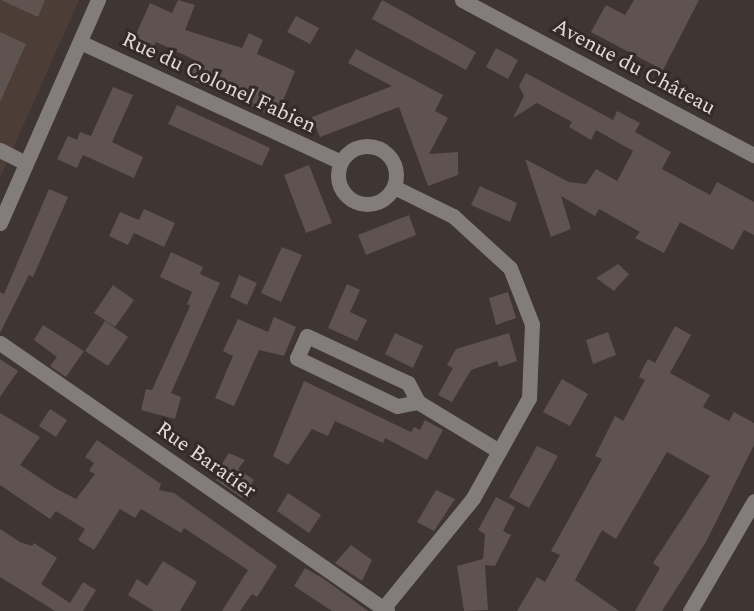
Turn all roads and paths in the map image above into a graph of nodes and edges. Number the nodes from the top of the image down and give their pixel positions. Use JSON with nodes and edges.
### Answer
{"nodes":[{"id":1,"x":99,"y":0,"type":"edge"},
{"id":2,"x":462,"y":0,"type":"edge"},
{"id":3,"x":80,"y":42,"type":"junction"},
{"id":4,"x":0,"y":150,"type":"edge"},
{"id":5,"x":754,"y":155,"type":"edge"},
{"id":6,"x":26,"y":162,"type":"junction"},
{"id":7,"x":341,"y":162,"type":"junction"},
{"id":8,"x":394,"y":187,"type":"junction"},
{"id":9,"x":0,"y":222,"type":"edge"},
{"id":10,"x":0,"y":343,"type":"edge"},
{"id":11,"x":418,"y":402,"type":"junction"},
{"id":12,"x":499,"y":452,"type":"junction"},
{"id":13,"x":754,"y":501,"type":"edge"},
{"id":14,"x":384,"y":610,"type":"edge"},
{"id":15,"x":690,"y":611,"type":"edge"}],
"edges":[{"from":1,"to":3,"type":"street"},
{"from":2,"to":5,"type":"street","name":"Avenue du Château"},
{"from":3,"to":6,"type":"street"},
{"from":3,"to":7,"type":"street","name":"Rue du Colonel Fabien"},
{"from":4,"to":6,"type":"street"},
{"from":6,"to":9,"type":"street"},
{"from":7,"to":8,"type":"street"},
{"from":7,"to":8,"type":"street"},
{"from":8,"to":12,"type":"street"},
{"from":10,"to":14,"type":"street","name":"Rue Baratier"},
{"from":11,"to":11,"type":"street"},
{"from":11,"to":12,"type":"street"},
{"from":12,"to":14,"type":"street"},
{"from":13,"to":15,"type":"street"}]}
